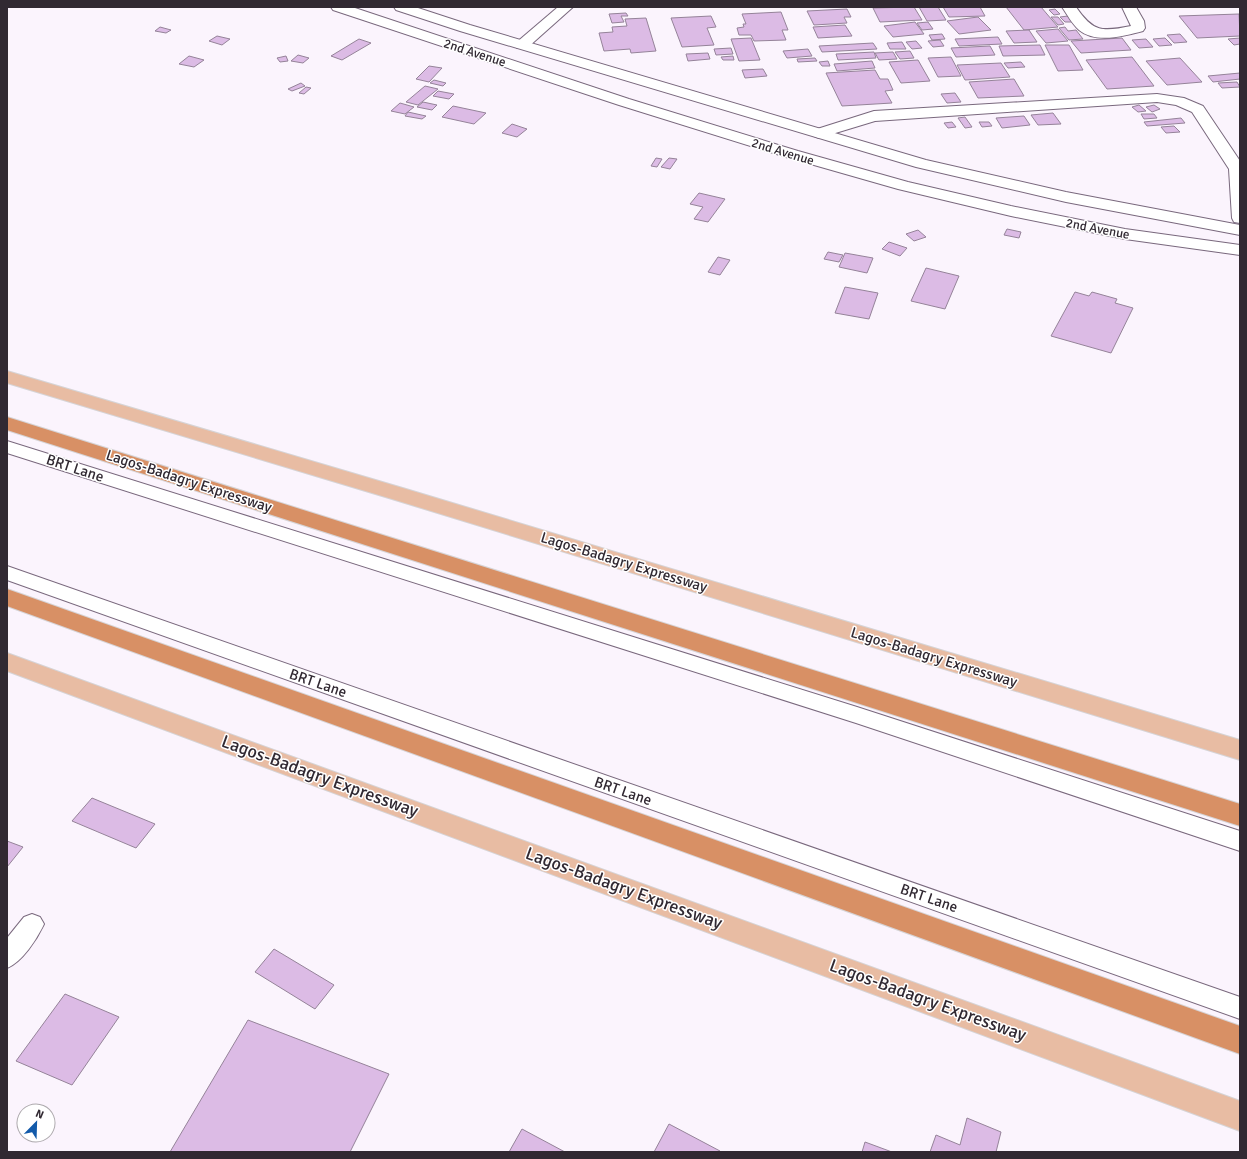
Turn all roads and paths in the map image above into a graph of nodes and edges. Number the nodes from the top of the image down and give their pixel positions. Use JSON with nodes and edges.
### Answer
{"nodes":[{"id":1,"x":342,"y":7,"type":"edge"},
{"id":2,"x":401,"y":7,"type":"edge"},
{"id":3,"x":566,"y":7,"type":"edge"},
{"id":4,"x":1069,"y":7,"type":"edge"},
{"id":5,"x":1128,"y":7,"type":"edge"},
{"id":6,"x":522,"y":45,"type":"junction"},
{"id":7,"x":818,"y":133,"type":"junction"},
{"id":8,"x":1240,"y":218,"type":"edge"},
{"id":9,"x":1240,"y":230,"type":"edge"},
{"id":10,"x":1240,"y":250,"type":"edge"},
{"id":11,"x":7,"y":377,"type":"edge"},
{"id":12,"x":7,"y":424,"type":"edge"},
{"id":13,"x":7,"y":447,"type":"edge"},
{"id":14,"x":7,"y":573,"type":"edge"},
{"id":15,"x":7,"y":597,"type":"edge"},
{"id":16,"x":7,"y":662,"type":"edge"},
{"id":17,"x":1240,"y":750,"type":"edge"},
{"id":18,"x":1240,"y":815,"type":"edge"},
{"id":19,"x":1240,"y":841,"type":"edge"},
{"id":20,"x":32,"y":924,"type":"dead end"},
{"id":21,"x":7,"y":957,"type":"edge"},
{"id":22,"x":1240,"y":1008,"type":"edge"},
{"id":23,"x":1240,"y":1040,"type":"edge"},
{"id":24,"x":1240,"y":1116,"type":"edge"}],
"edges":[{"from":1,"to":10,"type":"street","name":"2nd Avenue"},
{"from":2,"to":6,"type":"street","name":"2nd Avenue"},
{"from":3,"to":6,"type":"street"},
{"from":4,"to":5,"type":"street"},
{"from":6,"to":7,"type":"street","name":"2nd Avenue"},
{"from":7,"to":8,"type":"street"},
{"from":7,"to":9,"type":"street","name":"2nd Avenue"},
{"from":11,"to":17,"type":"main road","name":"Lagos-Badagry Expressway"},
{"from":12,"to":18,"type":"highway","name":"Lagos-Badagry Expressway"},
{"from":13,"to":19,"type":"lane","name":"BRT Lane"},
{"from":14,"to":22,"type":"lane","name":"BRT Lane"},
{"from":15,"to":23,"type":"highway"},
{"from":16,"to":24,"type":"main road","name":"Lagos-Badagry Expressway"},
{"from":20,"to":21,"type":"lane"}]}
